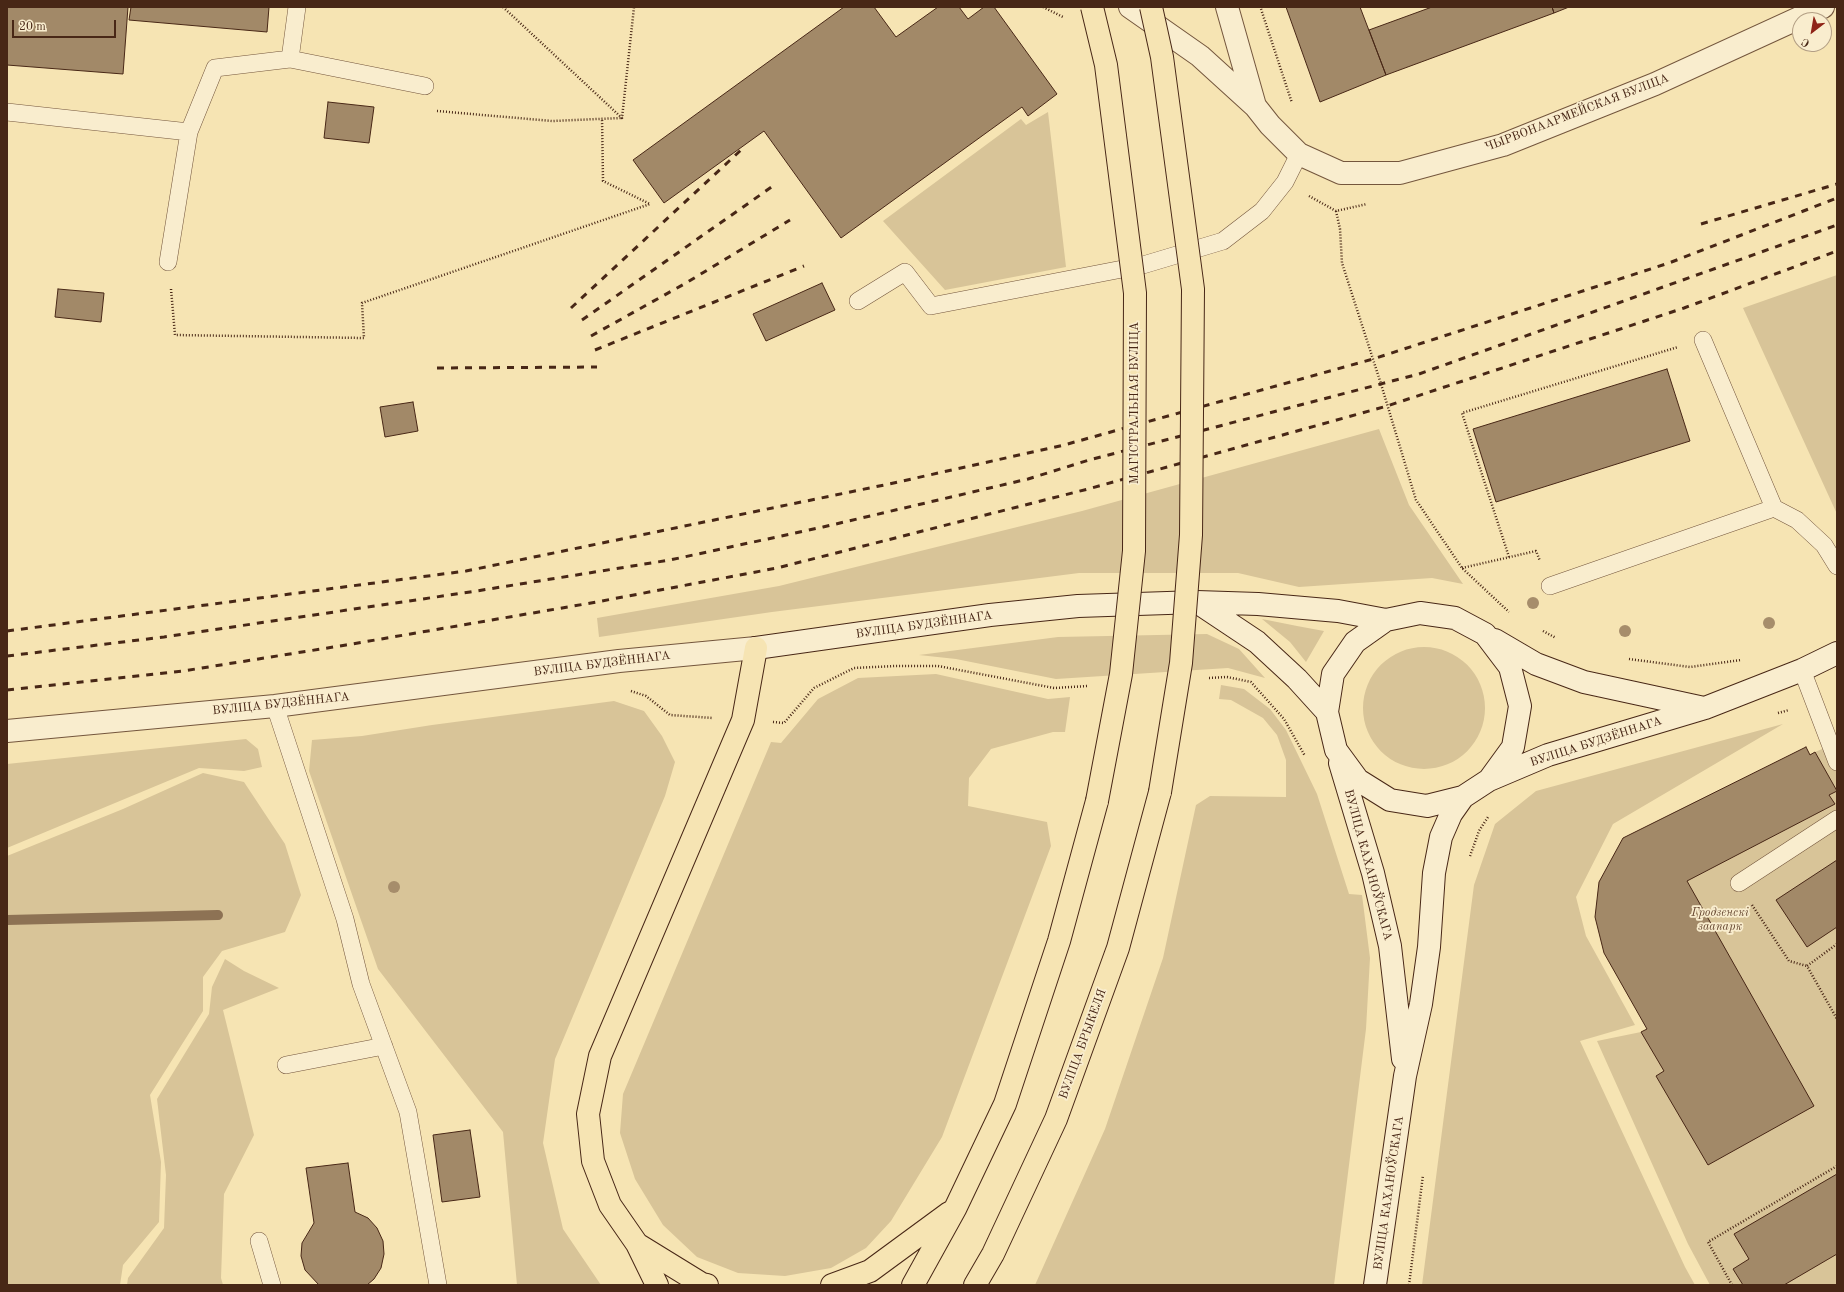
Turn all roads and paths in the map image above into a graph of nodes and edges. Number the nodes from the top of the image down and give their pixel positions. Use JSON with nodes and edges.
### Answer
{"nodes":[{"id":1,"x":297,"y":7,"type":"edge"},
{"id":2,"x":502,"y":7,"type":"edge"},
{"id":3,"x":634,"y":7,"type":"edge"},
{"id":4,"x":1092,"y":7,"type":"edge"},
{"id":5,"x":1130,"y":7,"type":"edge"},
{"id":6,"x":1151,"y":7,"type":"edge"},
{"id":7,"x":1227,"y":7,"type":"edge"},
{"id":8,"x":1260,"y":7,"type":"edge"},
{"id":9,"x":1823,"y":7,"type":"edge"},
{"id":10,"x":290,"y":59,"type":"junction"},
{"id":11,"x":426,"y":86,"type":"joint"},
{"id":12,"x":1255,"y":106,"type":"junction"},
{"id":13,"x":1295,"y":110,"type":"dead end"},
{"id":14,"x":7,"y":112,"type":"edge"},
{"id":15,"x":602,"y":118,"type":"junction"},
{"id":16,"x":622,"y":118,"type":"junction"},
{"id":17,"x":189,"y":132,"type":"junction"},
{"id":18,"x":1299,"y":154,"type":"junction"},
{"id":19,"x":1336,"y":211,"type":"dead end"},
{"id":20,"x":168,"y":262,"type":"joint"},
{"id":21,"x":858,"y":301,"type":"dead end"},
{"id":22,"x":1703,"y":340,"type":"joint"},
{"id":23,"x":1774,"y":508,"type":"junction"},
{"id":24,"x":1509,"y":557,"type":"junction"},
{"id":25,"x":1837,"y":566,"type":"edge"},
{"id":26,"x":1462,"y":568,"type":"junction"},
{"id":27,"x":1550,"y":586,"type":"joint"},
{"id":28,"x":1197,"y":602,"type":"junction"},
{"id":29,"x":1509,"y":613,"type":"dead end"},
{"id":30,"x":1386,"y":620,"type":"junction"},
{"id":31,"x":1536,"y":628,"type":"dead end"},
{"id":32,"x":1485,"y":634,"type":"junction"},
{"id":33,"x":1557,"y":638,"type":"dead end"},
{"id":34,"x":756,"y":648,"type":"junction"},
{"id":35,"x":1837,"y":653,"type":"edge"},
{"id":36,"x":1622,"y":658,"type":"dead end"},
{"id":37,"x":1748,"y":659,"type":"dead end"},
{"id":38,"x":1802,"y":670,"type":"junction"},
{"id":39,"x":1203,"y":679,"type":"dead end"},
{"id":40,"x":1093,"y":686,"type":"dead end"},
{"id":41,"x":624,"y":688,"type":"dead end"},
{"id":42,"x":1815,"y":704,"type":"junction"},
{"id":43,"x":275,"y":706,"type":"junction"},
{"id":44,"x":1705,"y":708,"type":"junction"},
{"id":45,"x":1327,"y":712,"type":"junction"},
{"id":46,"x":1777,"y":713,"type":"dead end"},
{"id":47,"x":743,"y":720,"type":"junction"},
{"id":48,"x":7,"y":731,"type":"edge"},
{"id":49,"x":1336,"y":750,"type":"junction"},
{"id":50,"x":1306,"y":757,"type":"dead end"},
{"id":51,"x":1837,"y":762,"type":"edge"},
{"id":52,"x":1489,"y":780,"type":"junction"},
{"id":53,"x":1463,"y":797,"type":"junction"},
{"id":54,"x":1492,"y":812,"type":"dead end"},
{"id":55,"x":1837,"y":819,"type":"edge"},
{"id":56,"x":1468,"y":859,"type":"dead end"},
{"id":57,"x":1739,"y":883,"type":"joint"},
{"id":58,"x":1837,"y":944,"type":"edge"},
{"id":59,"x":1807,"y":966,"type":"junction"},
{"id":60,"x":1837,"y":1019,"type":"edge"},
{"id":61,"x":384,"y":1046,"type":"junction"},
{"id":62,"x":286,"y":1065,"type":"dead end"},
{"id":63,"x":1405,"y":1076,"type":"junction"},
{"id":64,"x":1837,"y":1166,"type":"edge"},
{"id":65,"x":1424,"y":1167,"type":"dead end"},
{"id":66,"x":955,"y":1209,"type":"junction"},
{"id":67,"x":259,"y":1241,"type":"dead end"},
{"id":68,"x":637,"y":1244,"type":"junction"},
{"id":69,"x":434,"y":1283,"type":"edge"},
{"id":70,"x":272,"y":1285,"type":"edge"},
{"id":71,"x":657,"y":1285,"type":"edge"},
{"id":72,"x":707,"y":1285,"type":"edge"},
{"id":73,"x":832,"y":1285,"type":"edge"},
{"id":74,"x":913,"y":1285,"type":"edge"},
{"id":75,"x":975,"y":1285,"type":"edge"},
{"id":76,"x":1375,"y":1285,"type":"edge"},
{"id":77,"x":1409,"y":1285,"type":"edge"},
{"id":78,"x":1732,"y":1285,"type":"edge"}],
"edges":[{"from":1,"to":10,"type":"lane"},
{"from":2,"to":16,"type":"path"},
{"from":3,"to":16,"type":"path"},
{"from":4,"to":66,"type":"main road","name":"МАГІСТРАЛЬНАЯ ВУЛІЦА","bridge":true},
{"from":5,"to":12,"type":"street"},
{"from":6,"to":75,"type":"main road","name":"ВУЛІЦА БРЫКЕЛЯ","bridge":true},
{"from":7,"to":12,"type":"street"},
{"from":8,"to":13,"type":"path"},
{"from":9,"to":18,"type":"street","name":"ЧЫРВОНААРМЕЙСКАЯ ВУЛІЦА"},
{"from":10,"to":11,"type":"lane"},
{"from":10,"to":17,"type":"lane"},
{"from":11,"to":15,"type":"path"},
{"from":12,"to":18,"type":"street"},
{"from":14,"to":17,"type":"lane"},
{"from":15,"to":16,"type":"path"},
{"from":15,"to":20,"type":"path"},
{"from":17,"to":20,"type":"lane"},
{"from":18,"to":21,"type":"lane"},
{"from":19,"to":26,"type":"path"},
{"from":22,"to":23,"type":"lane"},
{"from":22,"to":24,"type":"path"},
{"from":23,"to":25,"type":"lane"},
{"from":23,"to":27,"type":"lane"},
{"from":24,"to":26,"type":"path"},
{"from":24,"to":27,"type":"path"},
{"from":26,"to":29,"type":"path"},
{"from":28,"to":30,"type":"street","name":"ВУЛІЦА БУДЗЁННАГА"},
{"from":28,"to":34,"type":"street","name":"ВУЛІЦА БУДЗЁННАГА"},
{"from":28,"to":45,"type":"street"},
{"from":30,"to":32,"type":"street","name":"ВУЛІЦА БУДЗЁННАГА"},
{"from":30,"to":45,"type":"street"},
{"from":31,"to":33,"type":"path"},
{"from":32,"to":44,"type":"street","name":"ВУЛІЦА БУДЗЁННАГА"},
{"from":32,"to":52,"type":"street"},
{"from":34,"to":43,"type":"street","name":"ВУЛІЦА БУДЗЁННАГА"},
{"from":34,"to":47,"type":"main road"},
{"from":35,"to":38,"type":"street","name":"ВУЛІЦА БУДЗЁННАГА"},
{"from":36,"to":37,"type":"path"},
{"from":38,"to":42,"type":"lane"},
{"from":38,"to":44,"type":"street","name":"ВУЛІЦА БУДЗЁННАГА"},
{"from":39,"to":50,"type":"path"},
{"from":40,"to":47,"type":"path"},
{"from":41,"to":47,"type":"path"},
{"from":42,"to":46,"type":"path"},
{"from":42,"to":51,"type":"lane"},
{"from":43,"to":48,"type":"street","name":"ВУЛІЦА БУДЗЁННАГА"},
{"from":43,"to":61,"type":"lane"},
{"from":44,"to":52,"type":"street","name":"ВУЛІЦА БУДЗЁННАГА"},
{"from":45,"to":49,"type":"street","name":"ВУЛІЦА КАХАНОЎСКАГА"},
{"from":47,"to":68,"type":"main road"},
{"from":49,"to":53,"type":"street"},
{"from":49,"to":63,"type":"street","name":"ВУЛІЦА КАХАНОЎСКАГА"},
{"from":52,"to":53,"type":"street"},
{"from":53,"to":63,"type":"street","name":"ВУЛІЦА КАХАНОЎСКАГА"},
{"from":54,"to":56,"type":"path"},
{"from":55,"to":57,"type":"lane"},
{"from":57,"to":59,"type":"path"},
{"from":58,"to":59,"type":"path"},
{"from":59,"to":60,"type":"path"},
{"from":61,"to":62,"type":"lane"},
{"from":61,"to":69,"type":"lane"},
{"from":63,"to":76,"type":"street","name":"ВУЛІЦА КАХАНОЎСКАГА"},
{"from":64,"to":78,"type":"path"},
{"from":65,"to":77,"type":"path"},
{"from":66,"to":73,"type":"main road"},
{"from":66,"to":74,"type":"main road"},
{"from":67,"to":70,"type":"lane"},
{"from":68,"to":71,"type":"main road"},
{"from":68,"to":72,"type":"main road"}]}
